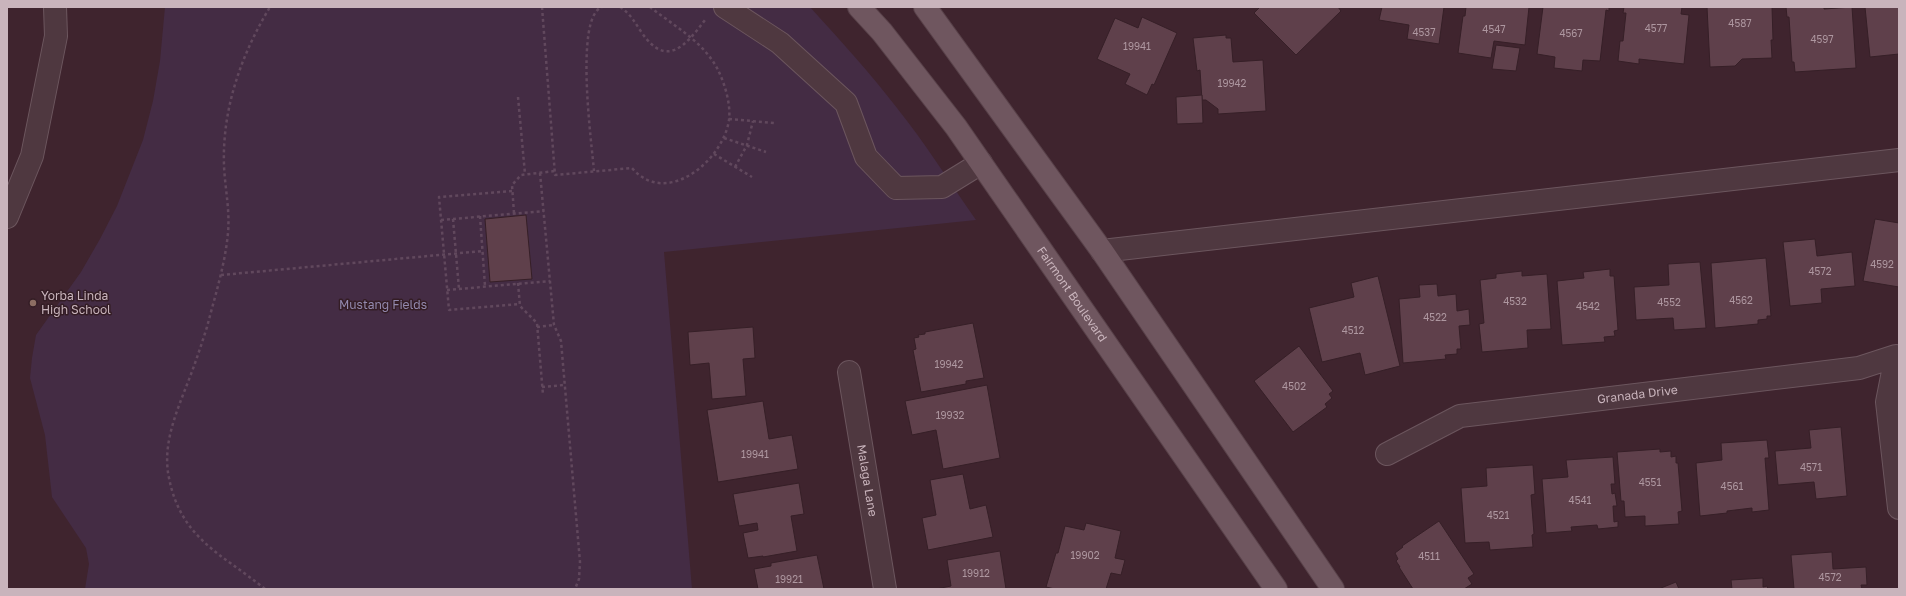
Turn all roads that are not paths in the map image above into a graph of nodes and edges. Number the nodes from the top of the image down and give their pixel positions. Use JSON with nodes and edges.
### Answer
{"nodes":[{"id":1,"x":55,"y":7,"type":"edge"},
{"id":2,"x":859,"y":7,"type":"edge"},
{"id":3,"x":925,"y":7,"type":"edge"},
{"id":4,"x":719,"y":14,"type":"edge"},
{"id":5,"x":1899,"y":160,"type":"edge"},
{"id":6,"x":981,"y":163,"type":"junction"},
{"id":7,"x":7,"y":217,"type":"edge"},
{"id":8,"x":1102,"y":251,"type":"junction"},
{"id":9,"x":849,"y":372,"type":"dead end"},
{"id":10,"x":1387,"y":454,"type":"dead end"},
{"id":11,"x":1899,"y":508,"type":"edge"},
{"id":12,"x":885,"y":589,"type":"edge"},
{"id":13,"x":1276,"y":589,"type":"edge"},
{"id":14,"x":1333,"y":589,"type":"edge"}],
"edges":[{"from":1,"to":7,"type":"street"},
{"from":2,"to":6,"type":"main road","name":"Fairmont Boulevard"},
{"from":3,"to":8,"type":"main road"},
{"from":4,"to":6,"type":"street"},
{"from":5,"to":8,"type":"street"},
{"from":6,"to":13,"type":"main road","name":"Fairmont Boulevard"},
{"from":8,"to":14,"type":"main road"},
{"from":9,"to":12,"type":"street","name":"Malaga Lane"},
{"from":10,"to":11,"type":"street","name":"Granada Drive"}]}
